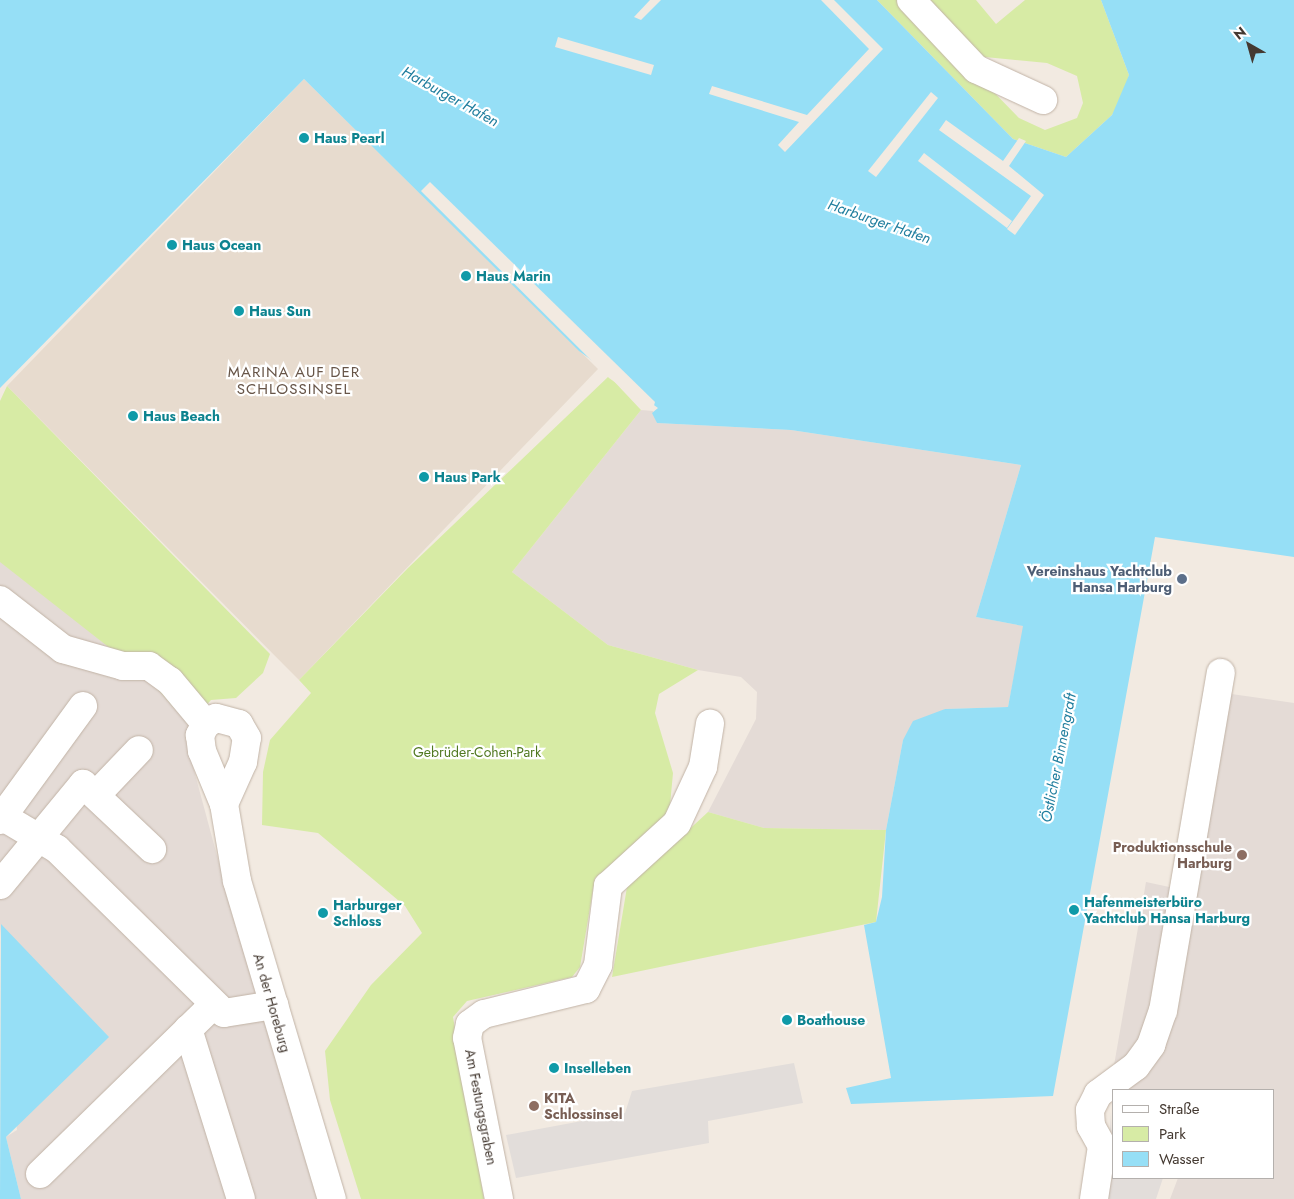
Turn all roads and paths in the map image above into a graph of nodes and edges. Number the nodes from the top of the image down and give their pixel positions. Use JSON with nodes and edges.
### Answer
{"nodes":[{"id":1,"x":911,"y":0,"type":"edge"},
{"id":2,"x":1043,"y":100,"type":"dead end"},
{"id":3,"x":0,"y":600,"type":"edge"},
{"id":4,"x":1221,"y":674,"type":"dead end"},
{"id":5,"x":83,"y":706,"type":"dead end"},
{"id":6,"x":206,"y":724,"type":"junction"},
{"id":7,"x":710,"y":724,"type":"dead end"},
{"id":8,"x":139,"y":750,"type":"dead end"},
{"id":9,"x":96,"y":795,"type":"junction"},
{"id":10,"x":224,"y":804,"type":"junction"},
{"id":11,"x":1,"y":817,"type":"edge"},
{"id":12,"x":37,"y":838,"type":"junction"},
{"id":13,"x":152,"y":849,"type":"dead end"},
{"id":14,"x":0,"y":885,"type":"edge"},
{"id":15,"x":214,"y":1004,"type":"junction"},
{"id":16,"x":274,"y":1005,"type":"junction"},
{"id":17,"x":188,"y":1029,"type":"junction"},
{"id":18,"x":40,"y":1174,"type":"dead end"},
{"id":19,"x":241,"y":1199,"type":"edge"},
{"id":20,"x":332,"y":1199,"type":"edge"},
{"id":21,"x":499,"y":1199,"type":"edge"},
{"id":22,"x":1094,"y":1199,"type":"edge"}],
"edges":[{"from":1,"to":2,"type":"street"},
{"from":3,"to":6,"type":"street"},
{"from":4,"to":22,"type":"street"},
{"from":5,"to":11,"type":"street"},
{"from":6,"to":10,"type":"street","name":"An der Horeburg"},
{"from":6,"to":10,"type":"street"},
{"from":7,"to":21,"type":"street","name":"Am Festungsgraben"},
{"from":8,"to":9,"type":"street"},
{"from":9,"to":12,"type":"street"},
{"from":9,"to":13,"type":"street"},
{"from":10,"to":16,"type":"street","name":"An der Horeburg"},
{"from":11,"to":12,"type":"street"},
{"from":12,"to":14,"type":"street"},
{"from":12,"to":15,"type":"street"},
{"from":15,"to":16,"type":"street"},
{"from":15,"to":17,"type":"street"},
{"from":16,"to":20,"type":"street","name":"An der Horeburg"},
{"from":17,"to":18,"type":"street"},
{"from":17,"to":19,"type":"street"}]}
